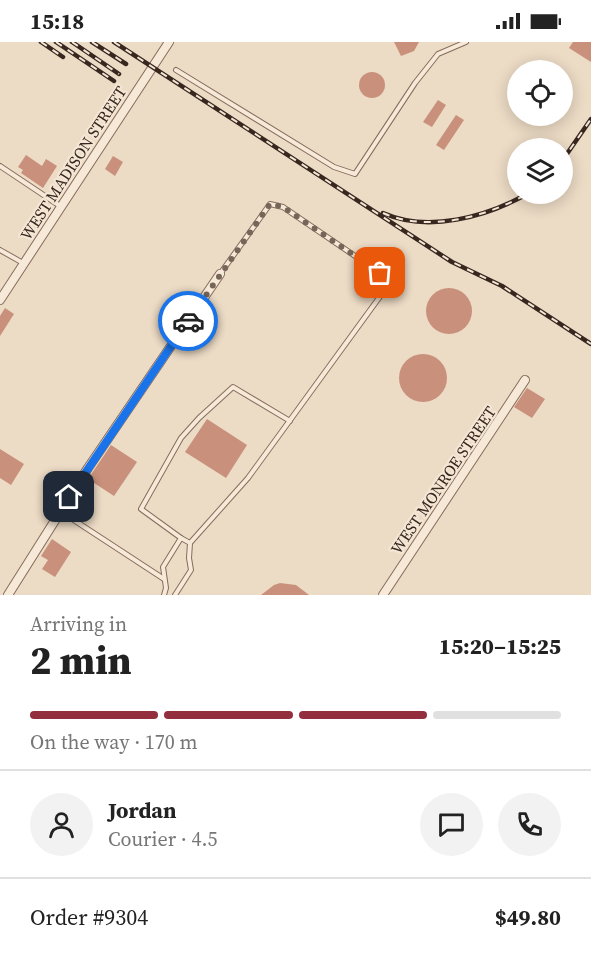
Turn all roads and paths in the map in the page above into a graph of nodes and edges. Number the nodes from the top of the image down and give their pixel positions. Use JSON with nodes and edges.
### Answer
{"nodes":[{"id":1,"x":169,"y":42,"type":"edge"},
{"id":2,"x":466,"y":42,"type":"edge"},
{"id":3,"x":176,"y":70,"type":"dead end"},
{"id":4,"x":0,"y":166,"type":"edge"},
{"id":5,"x":61,"y":207,"type":"junction"},
{"id":6,"x":0,"y":250,"type":"edge"},
{"id":7,"x":23,"y":264,"type":"junction"},
{"id":8,"x":220,"y":274,"type":"joint"},
{"id":9,"x":0,"y":300,"type":"edge"},
{"id":10,"x":525,"y":380,"type":"dead end"},
{"id":11,"x":290,"y":422,"type":"junction"},
{"id":12,"x":60,"y":511,"type":"junction"},
{"id":13,"x":181,"y":538,"type":"junction"},
{"id":14,"x":190,"y":543,"type":"junction"},
{"id":15,"x":165,"y":580,"type":"junction"},
{"id":16,"x":8,"y":595,"type":"edge"},
{"id":17,"x":164,"y":595,"type":"edge"},
{"id":18,"x":175,"y":595,"type":"edge"},
{"id":19,"x":383,"y":595,"type":"edge"}],
"edges":[{"from":1,"to":5,"type":"street","name":"WEST MADISON STREET"},
{"from":2,"to":3,"type":"lane"},
{"from":4,"to":5,"type":"lane"},
{"from":5,"to":7,"type":"street","name":"WEST MADISON STREET"},
{"from":6,"to":7,"type":"lane"},
{"from":7,"to":9,"type":"street","name":"WEST MADISON STREET"},
{"from":8,"to":11,"type":"lane"},
{"from":8,"to":12,"type":"street"},
{"from":10,"to":19,"type":"street","name":"WEST MONROE STREET"},
{"from":11,"to":13,"type":"lane"},
{"from":11,"to":14,"type":"lane"},
{"from":12,"to":15,"type":"lane"},
{"from":12,"to":16,"type":"street"},
{"from":13,"to":14,"type":"lane"},
{"from":13,"to":15,"type":"lane"},
{"from":14,"to":18,"type":"lane"},
{"from":15,"to":17,"type":"lane"}]}
